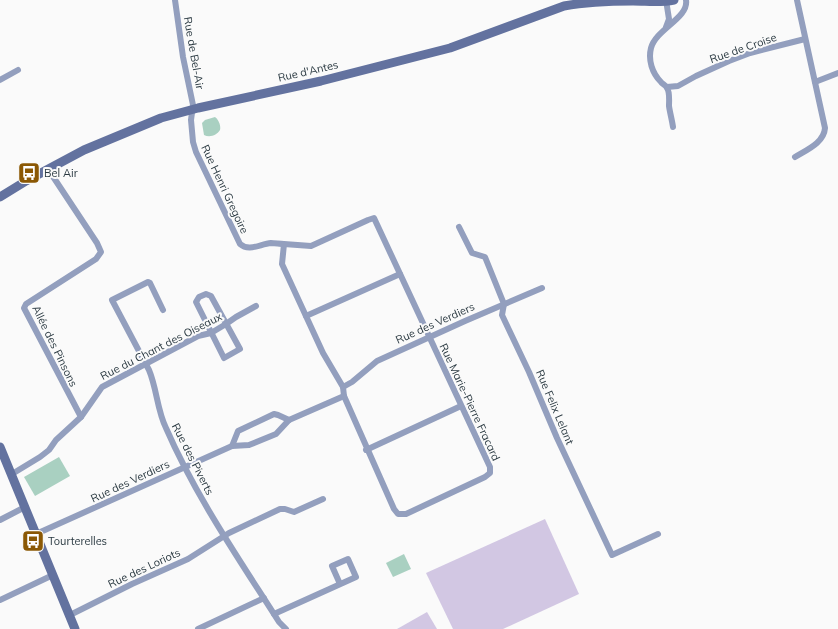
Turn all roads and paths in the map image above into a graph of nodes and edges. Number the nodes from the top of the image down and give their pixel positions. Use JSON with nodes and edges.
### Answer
{"nodes":[{"id":1,"x":176,"y":0,"type":"edge"},
{"id":2,"x":686,"y":0,"type":"edge"},
{"id":3,"x":797,"y":0,"type":"edge"},
{"id":4,"x":635,"y":1,"type":"edge"},
{"id":5,"x":668,"y":1,"type":"edge"},
{"id":6,"x":666,"y":27,"type":"junction"},
{"id":7,"x":805,"y":39,"type":"junction"},
{"id":8,"x":18,"y":70,"type":"dead end"},
{"id":9,"x":838,"y":73,"type":"edge"},
{"id":10,"x":0,"y":80,"type":"edge"},
{"id":11,"x":815,"y":82,"type":"junction"},
{"id":12,"x":667,"y":87,"type":"junction"},
{"id":13,"x":193,"y":109,"type":"junction"},
{"id":14,"x":673,"y":127,"type":"dead end"},
{"id":15,"x":795,"y":157,"type":"dead end"},
{"id":16,"x":48,"y":169,"type":"junction"},
{"id":17,"x":0,"y":197,"type":"edge"},
{"id":18,"x":459,"y":227,"type":"dead end"},
{"id":19,"x":284,"y":244,"type":"junction"},
{"id":20,"x":247,"y":248,"type":"joint"},
{"id":21,"x":400,"y":274,"type":"junction"},
{"id":22,"x":542,"y":288,"type":"dead end"},
{"id":23,"x":504,"y":304,"type":"junction"},
{"id":24,"x":256,"y":306,"type":"dead end"},
{"id":25,"x":163,"y":310,"type":"dead end"},
{"id":26,"x":306,"y":316,"type":"junction"},
{"id":27,"x":226,"y":324,"type":"junction"},
{"id":28,"x":211,"y":333,"type":"junction"},
{"id":29,"x":429,"y":338,"type":"junction"},
{"id":30,"x":145,"y":364,"type":"junction"},
{"id":31,"x":343,"y":387,"type":"junction"},
{"id":32,"x":344,"y":396,"type":"junction"},
{"id":33,"x":461,"y":406,"type":"junction"},
{"id":34,"x":81,"y":417,"type":"junction"},
{"id":35,"x":289,"y":420,"type":"junction"},
{"id":36,"x":232,"y":446,"type":"junction"},
{"id":37,"x":0,"y":447,"type":"edge"},
{"id":38,"x":366,"y":450,"type":"junction"},
{"id":39,"x":185,"y":467,"type":"junction"},
{"id":40,"x":12,"y":474,"type":"junction"},
{"id":41,"x":323,"y":499,"type":"dead end"},
{"id":42,"x":25,"y":507,"type":"junction"},
{"id":43,"x":0,"y":520,"type":"edge"},
{"id":44,"x":36,"y":534,"type":"junction"},
{"id":45,"x":658,"y":534,"type":"dead end"},
{"id":46,"x":225,"y":536,"type":"junction"},
{"id":47,"x":53,"y":575,"type":"junction"},
{"id":48,"x":340,"y":584,"type":"dead end"},
{"id":49,"x":264,"y":598,"type":"junction"},
{"id":50,"x":0,"y":600,"type":"edge"},
{"id":51,"x":274,"y":614,"type":"junction"},
{"id":52,"x":70,"y":615,"type":"junction"},
{"id":53,"x":279,"y":622,"type":"junction"},
{"id":54,"x":75,"y":629,"type":"edge"},
{"id":55,"x":198,"y":629,"type":"edge"},
{"id":56,"x":282,"y":629,"type":"edge"},
{"id":57,"x":286,"y":629,"type":"edge"}],
"edges":[{"from":1,"to":13,"type":"street","name":"Rue de Bel-Air"},
{"from":2,"to":6,"type":"street"},
{"from":3,"to":7,"type":"street"},
{"from":4,"to":5,"type":"street","name":"Rue d'Antes"},
{"from":4,"to":13,"type":"street","name":"Rue d'Antes"},
{"from":5,"to":6,"type":"street"},
{"from":6,"to":12,"type":"street"},
{"from":7,"to":11,"type":"street"},
{"from":7,"to":12,"type":"street","name":"Rue de Croise"},
{"from":8,"to":10,"type":"street"},
{"from":9,"to":11,"type":"street"},
{"from":11,"to":15,"type":"street"},
{"from":12,"to":14,"type":"street"},
{"from":13,"to":16,"type":"street","name":"Rue d'Antes"},
{"from":13,"to":20,"type":"street","name":"Rue Henri Gregoire"},
{"from":16,"to":17,"type":"street","name":"Rue d'Antes"},
{"from":16,"to":34,"type":"street","name":"Allée des Pinsons"},
{"from":18,"to":23,"type":"street","name":"Rue Felix Lelant"},
{"from":19,"to":20,"type":"street","name":"Rue Marie-Pierre Fracard"},
{"from":19,"to":21,"type":"street","name":"Rue Marie-Pierre Fracard"},
{"from":19,"to":26,"type":"street","name":"Rue Marie-Pierre Fracard"},
{"from":21,"to":26,"type":"street"},
{"from":21,"to":29,"type":"street","name":"Rue Marie-Pierre Fracard"},
{"from":22,"to":23,"type":"street","name":"Rue des Verdiers"},
{"from":23,"to":29,"type":"street","name":"Rue des Verdiers"},
{"from":23,"to":45,"type":"street","name":"Rue Felix Lelant"},
{"from":24,"to":27,"type":"street","name":"Rue du Chant des Oiseaux"},
{"from":25,"to":30,"type":"street","name":"Rue des Piverts"},
{"from":26,"to":31,"type":"street","name":"Rue Marie-Pierre Fracard"},
{"from":27,"to":28,"type":"street","name":"Rue du Chant des Oiseaux"},
{"from":27,"to":28,"type":"street"},
{"from":27,"to":28,"type":"street"},
{"from":28,"to":30,"type":"street","name":"Rue du Chant des Oiseaux"},
{"from":29,"to":31,"type":"street","name":"Rue des Verdiers"},
{"from":29,"to":33,"type":"street","name":"Rue Marie-Pierre Fracard"},
{"from":30,"to":34,"type":"street","name":"Rue du Chant des Oiseaux"},
{"from":30,"to":39,"type":"street","name":"Rue des Piverts"},
{"from":31,"to":32,"type":"street","name":"Rue Marie-Pierre Fracard"},
{"from":32,"to":35,"type":"street","name":"Rue des Verdiers"},
{"from":32,"to":38,"type":"street","name":"Rue Marie-Pierre Fracard"},
{"from":33,"to":38,"type":"street"},
{"from":33,"to":38,"type":"street","name":"Rue Marie-Pierre Fracard"},
{"from":34,"to":40,"type":"street","name":"Rue du Chant des Oiseaux"},
{"from":35,"to":36,"type":"street","name":"Rue des Verdiers"},
{"from":35,"to":36,"type":"street"},
{"from":36,"to":39,"type":"street","name":"Rue des Verdiers"},
{"from":37,"to":40,"type":"street"},
{"from":39,"to":44,"type":"street","name":"Rue des Verdiers"},
{"from":39,"to":46,"type":"street","name":"Rue des Piverts"},
{"from":40,"to":42,"type":"street"},
{"from":41,"to":46,"type":"street","name":"Rue des Loriots"},
{"from":42,"to":43,"type":"street"},
{"from":42,"to":44,"type":"street"},
{"from":44,"to":47,"type":"street"},
{"from":46,"to":49,"type":"street","name":"Rue des Piverts"},
{"from":46,"to":52,"type":"street","name":"Rue des Loriots"},
{"from":47,"to":50,"type":"street"},
{"from":47,"to":52,"type":"street"},
{"from":48,"to":51,"type":"street"},
{"from":49,"to":51,"type":"street","name":"Rue des Piverts"},
{"from":49,"to":55,"type":"street"},
{"from":51,"to":53,"type":"street","name":"Rue des Piverts"},
{"from":52,"to":54,"type":"street"},
{"from":53,"to":56,"type":"street","name":"Rue des Piverts"},
{"from":53,"to":57,"type":"street","name":"Rue des Piverts"}]}
